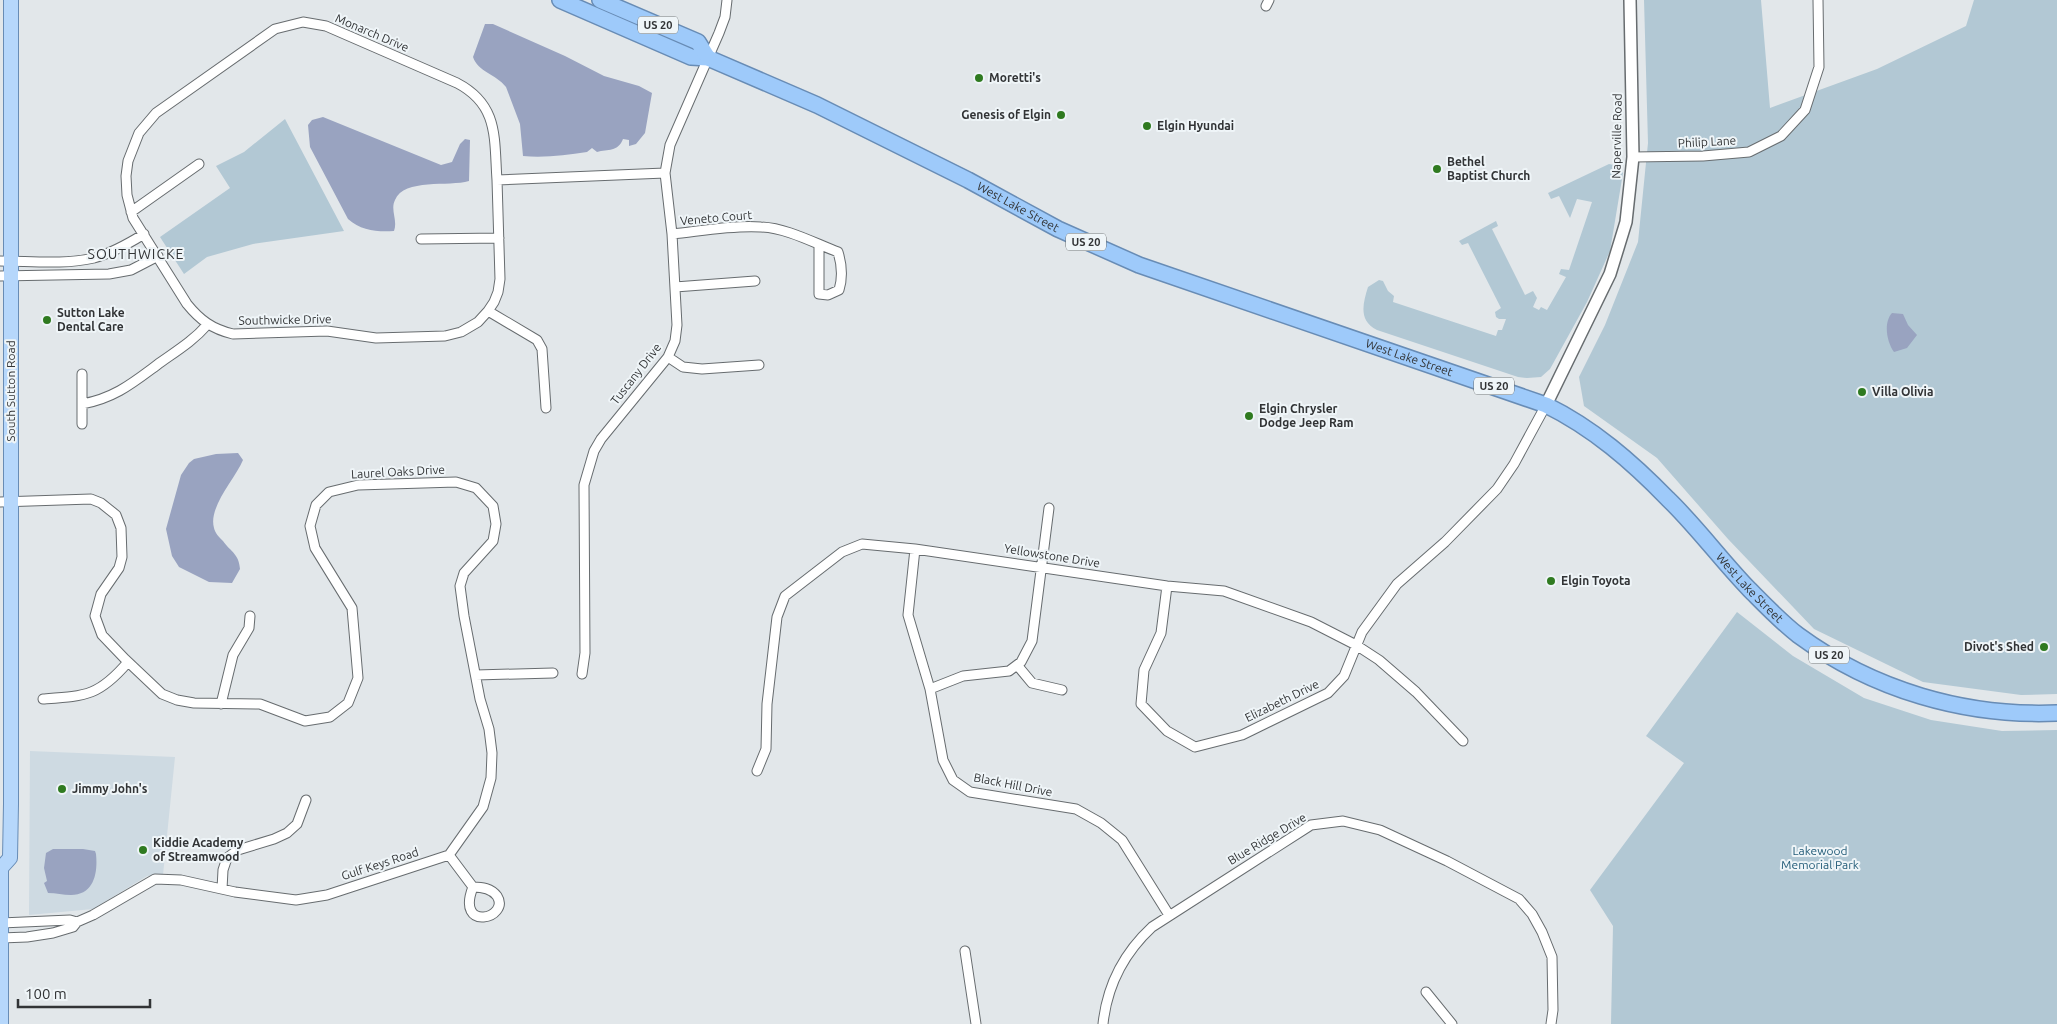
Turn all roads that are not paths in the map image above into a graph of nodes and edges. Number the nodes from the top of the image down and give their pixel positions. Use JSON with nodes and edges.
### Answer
{"nodes":[{"id":1,"x":11,"y":0,"type":"edge"},
{"id":2,"x":560,"y":0,"type":"edge"},
{"id":3,"x":600,"y":0,"type":"edge"},
{"id":4,"x":727,"y":0,"type":"edge"},
{"id":5,"x":1630,"y":0,"type":"edge"},
{"id":6,"x":1818,"y":0,"type":"edge"},
{"id":7,"x":708,"y":58,"type":"junction"},
{"id":8,"x":1633,"y":157,"type":"junction"},
{"id":9,"x":199,"y":164,"type":"dead end"},
{"id":10,"x":665,"y":174,"type":"junction"},
{"id":11,"x":497,"y":180,"type":"junction"},
{"id":12,"x":131,"y":212,"type":"junction"},
{"id":13,"x":144,"y":234,"type":"junction"},
{"id":14,"x":672,"y":234,"type":"junction"},
{"id":15,"x":498,"y":238,"type":"junction"},
{"id":16,"x":421,"y":239,"type":"dead end"},
{"id":17,"x":819,"y":245,"type":"junction"},
{"id":18,"x":158,"y":256,"type":"junction"},
{"id":19,"x":6,"y":261,"type":"edge"},
{"id":20,"x":73,"y":261,"type":"junction"},
{"id":21,"x":73,"y":275,"type":"junction"},
{"id":22,"x":6,"y":276,"type":"edge"},
{"id":23,"x":755,"y":281,"type":"dead end"},
{"id":24,"x":675,"y":286,"type":"junction"},
{"id":25,"x":488,"y":311,"type":"junction"},
{"id":26,"x":207,"y":325,"type":"junction"},
{"id":27,"x":668,"y":357,"type":"junction"},
{"id":28,"x":759,"y":365,"type":"dead end"},
{"id":29,"x":82,"y":374,"type":"dead end"},
{"id":30,"x":82,"y":404,"type":"junction"},
{"id":31,"x":1546,"y":405,"type":"junction"},
{"id":32,"x":546,"y":408,"type":"dead end"},
{"id":33,"x":82,"y":424,"type":"dead end"},
{"id":34,"x":4,"y":501,"type":"edge"},
{"id":35,"x":1049,"y":508,"type":"dead end"},
{"id":36,"x":915,"y":549,"type":"junction"},
{"id":37,"x":1041,"y":566,"type":"junction"},
{"id":38,"x":1167,"y":586,"type":"junction"},
{"id":39,"x":250,"y":616,"type":"dead end"},
{"id":40,"x":1356,"y":645,"type":"junction"},
{"id":41,"x":128,"y":662,"type":"junction"},
{"id":42,"x":1017,"y":665,"type":"junction"},
{"id":43,"x":553,"y":673,"type":"dead end"},
{"id":44,"x":582,"y":674,"type":"dead end"},
{"id":45,"x":476,"y":675,"type":"junction"},
{"id":46,"x":930,"y":689,"type":"junction"},
{"id":47,"x":1062,"y":690,"type":"dead end"},
{"id":48,"x":43,"y":699,"type":"dead end"},
{"id":49,"x":221,"y":704,"type":"junction"},
{"id":50,"x":2057,"y":714,"type":"edge"},
{"id":51,"x":1463,"y":741,"type":"dead end"},
{"id":52,"x":757,"y":771,"type":"dead end"},
{"id":53,"x":306,"y":800,"type":"dead end"},
{"id":54,"x":449,"y":855,"type":"junction"},
{"id":55,"x":0,"y":867,"type":"edge"},
{"id":56,"x":473,"y":887,"type":"dead end"},
{"id":57,"x":222,"y":890,"type":"junction"},
{"id":58,"x":1169,"y":915,"type":"junction"},
{"id":59,"x":1,"y":922,"type":"edge"},
{"id":60,"x":77,"y":922,"type":"junction"},
{"id":61,"x":1,"y":938,"type":"edge"},
{"id":62,"x":965,"y":952,"type":"dead end"},
{"id":63,"x":1426,"y":992,"type":"dead end"},
{"id":64,"x":1,"y":1024,"type":"edge"},
{"id":65,"x":976,"y":1024,"type":"edge"},
{"id":66,"x":1103,"y":1024,"type":"edge"},
{"id":67,"x":1452,"y":1024,"type":"edge"},
{"id":68,"x":1550,"y":1024,"type":"edge"}],
"edges":[{"from":1,"to":19,"type":"main road","name":"South Sutton Road"},
{"from":2,"to":7,"type":"highway","name":"West Lake Street","number":"US 20"},
{"from":3,"to":7,"type":"highway","name":"West Lake Street","number":"US 20"},
{"from":4,"to":7,"type":"street","name":"Tuscany Drive"},
{"from":5,"to":8,"type":"street","name":"Naperville Road"},
{"from":6,"to":8,"type":"street","name":"Philip Lane"},
{"from":7,"to":10,"type":"street","name":"Tuscany Drive"},
{"from":7,"to":31,"type":"highway","name":"West Lake Street","number":"US 20"},
{"from":8,"to":31,"type":"street","name":"Naperville Road"},
{"from":9,"to":12,"type":"street"},
{"from":10,"to":11,"type":"street"},
{"from":10,"to":14,"type":"street","name":"Tuscany Drive"},
{"from":11,"to":12,"type":"street","name":"Monarch Drive"},
{"from":11,"to":15,"type":"street","name":"Southwicke Drive"},
{"from":12,"to":13,"type":"street","name":"Monarch Drive"},
{"from":13,"to":18,"type":"street","name":"Southwicke Drive"},
{"from":13,"to":20,"type":"street"},
{"from":14,"to":17,"type":"street","name":"Veneto Court"},
{"from":14,"to":24,"type":"street","name":"Tuscany Drive"},
{"from":15,"to":16,"type":"street"},
{"from":15,"to":25,"type":"street","name":"Southwicke Drive"},
{"from":17,"to":17,"type":"street","name":"Veneto Court"},
{"from":18,"to":21,"type":"street"},
{"from":18,"to":26,"type":"street","name":"Southwicke Drive"},
{"from":19,"to":20,"type":"street"},
{"from":19,"to":22,"type":"main road","name":"South Sutton Road"},
{"from":20,"to":21,"type":"street"},
{"from":21,"to":22,"type":"street"},
{"from":22,"to":34,"type":"main road","name":"South Sutton Road"},
{"from":23,"to":24,"type":"street"},
{"from":24,"to":27,"type":"street","name":"Tuscany Drive"},
{"from":25,"to":26,"type":"street","name":"Southwicke Drive"},
{"from":25,"to":32,"type":"street"},
{"from":26,"to":30,"type":"street"},
{"from":27,"to":28,"type":"street"},
{"from":27,"to":44,"type":"street","name":"Tuscany Drive"},
{"from":29,"to":30,"type":"street"},
{"from":30,"to":33,"type":"street"},
{"from":31,"to":40,"type":"street","name":"Elizabeth Drive"},
{"from":31,"to":50,"type":"highway","name":"West Lake Street","number":"US 20"},
{"from":34,"to":41,"type":"street","name":"Laurel Oaks Drive"},
{"from":34,"to":55,"type":"main road","name":"South Sutton Road"},
{"from":35,"to":37,"type":"street"},
{"from":36,"to":37,"type":"street","name":"Yellowstone Drive"},
{"from":36,"to":46,"type":"street","name":"Black Hill Drive"},
{"from":36,"to":52,"type":"street","name":"Yellowstone Drive"},
{"from":37,"to":38,"type":"street","name":"Yellowstone Drive"},
{"from":37,"to":42,"type":"street"},
{"from":38,"to":40,"type":"street","name":"Yellowstone Drive"},
{"from":38,"to":40,"type":"street","name":"Elizabeth Drive"},
{"from":39,"to":49,"type":"street"},
{"from":40,"to":51,"type":"street","name":"Yellowstone Drive"},
{"from":41,"to":48,"type":"street"},
{"from":41,"to":49,"type":"street","name":"Laurel Oaks Drive"},
{"from":42,"to":46,"type":"street"},
{"from":42,"to":47,"type":"street"},
{"from":43,"to":45,"type":"street"},
{"from":45,"to":49,"type":"street","name":"Laurel Oaks Drive"},
{"from":45,"to":54,"type":"street"},
{"from":46,"to":58,"type":"street","name":"Black Hill Drive"},
{"from":53,"to":57,"type":"street"},
{"from":54,"to":56,"type":"street"},
{"from":54,"to":57,"type":"street","name":"Gulf Keys Road"},
{"from":55,"to":59,"type":"main road","name":"South Sutton Road"},
{"from":57,"to":60,"type":"street","name":"Gulf Keys Road"},
{"from":58,"to":66,"type":"street","name":"Blue Ridge Drive"},
{"from":58,"to":68,"type":"street","name":"Blue Ridge Drive"},
{"from":59,"to":60,"type":"street","name":"Gulf Keys Road"},
{"from":59,"to":61,"type":"main road","name":"South Sutton Road"},
{"from":60,"to":61,"type":"street","name":"Gulf Keys Road"},
{"from":61,"to":64,"type":"main road","name":"South Sutton Road"},
{"from":62,"to":65,"type":"street"},
{"from":63,"to":67,"type":"street"}]}
